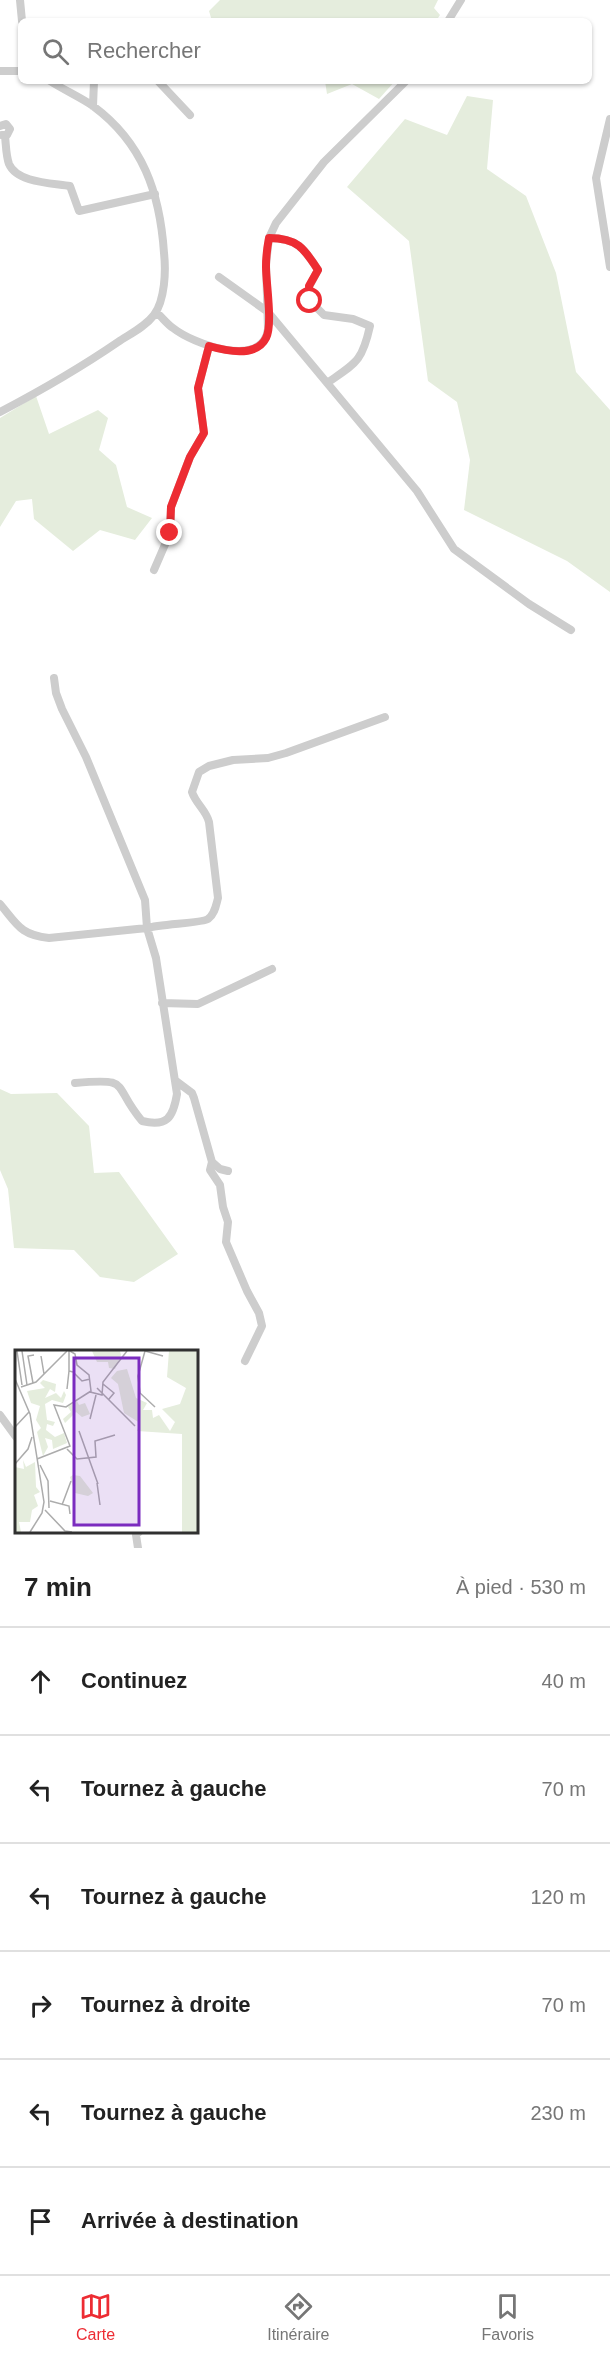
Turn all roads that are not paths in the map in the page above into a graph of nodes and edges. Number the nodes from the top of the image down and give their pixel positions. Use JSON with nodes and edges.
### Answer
{"nodes":[{"id":1,"x":20,"y":0,"type":"edge"},
{"id":2,"x":461,"y":0,"type":"edge"},
{"id":3,"x":22,"y":18,"type":"edge"},
{"id":4,"x":450,"y":18,"type":"edge"},
{"id":5,"x":0,"y":71,"type":"edge"},
{"id":6,"x":18,"y":71,"type":"edge"},
{"id":7,"x":55,"y":84,"type":"edge"},
{"id":8,"x":94,"y":84,"type":"edge"},
{"id":9,"x":162,"y":84,"type":"edge"},
{"id":10,"x":403,"y":84,"type":"edge"},
{"id":11,"x":93,"y":93,"type":"junction"},
{"id":12,"x":80,"y":99,"type":"junction"},
{"id":13,"x":93,"y":106,"type":"junction"},
{"id":14,"x":189,"y":115,"type":"dead end"},
{"id":15,"x":610,"y":119,"type":"edge"},
{"id":16,"x":0,"y":126,"type":"edge"},
{"id":17,"x":2,"y":135,"type":"edge"},
{"id":18,"x":155,"y":194,"type":"junction"},
{"id":19,"x":269,"y":238,"type":"junction"},
{"id":20,"x":610,"y":267,"type":"edge"},
{"id":21,"x":219,"y":277,"type":"dead end"},
{"id":22,"x":156,"y":312,"type":"junction"},
{"id":23,"x":268,"y":312,"type":"junction"},
{"id":24,"x":209,"y":346,"type":"junction"},
{"id":25,"x":327,"y":384,"type":"junction"},
{"id":26,"x":0,"y":412,"type":"edge"},
{"id":27,"x":153,"y":570,"type":"dead end"},
{"id":28,"x":571,"y":630,"type":"dead end"},
{"id":29,"x":54,"y":678,"type":"dead end"},
{"id":30,"x":385,"y":717,"type":"dead end"},
{"id":31,"x":0,"y":904,"type":"edge"},
{"id":32,"x":147,"y":928,"type":"junction"},
{"id":33,"x":272,"y":969,"type":"dead end"},
{"id":34,"x":162,"y":1003,"type":"junction"},
{"id":35,"x":176,"y":1081,"type":"junction"},
{"id":36,"x":75,"y":1083,"type":"dead end"},
{"id":37,"x":212,"y":1162,"type":"junction"},
{"id":38,"x":228,"y":1171,"type":"dead end"},
{"id":39,"x":245,"y":1361,"type":"dead end"},
{"id":40,"x":0,"y":1415,"type":"edge"},
{"id":41,"x":15,"y":1436,"type":"edge"},
{"id":42,"x":138,"y":1533,"type":"edge"},
{"id":43,"x":138,"y":1548,"type":"edge"}],
"edges":[{"from":1,"to":3,"type":"street"},
{"from":2,"to":4,"type":"street"},
{"from":5,"to":6,"type":"street"},
{"from":7,"to":12,"type":"street"},
{"from":8,"to":11,"type":"street"},
{"from":9,"to":14,"type":"street"},
{"from":10,"to":19,"type":"street"},
{"from":11,"to":12,"type":"street"},
{"from":11,"to":13,"type":"street"},
{"from":12,"to":13,"type":"street"},
{"from":13,"to":18,"type":"street"},
{"from":15,"to":20,"type":"street"},
{"from":16,"to":17,"type":"street"},
{"from":17,"to":18,"type":"street"},
{"from":18,"to":22,"type":"street"},
{"from":19,"to":23,"type":"street"},
{"from":19,"to":25,"type":"street"},
{"from":21,"to":23,"type":"street"},
{"from":22,"to":24,"type":"street"},
{"from":22,"to":26,"type":"street"},
{"from":23,"to":24,"type":"street"},
{"from":23,"to":25,"type":"street"},
{"from":24,"to":27,"type":"street"},
{"from":25,"to":28,"type":"street"},
{"from":29,"to":32,"type":"street"},
{"from":30,"to":32,"type":"street"},
{"from":31,"to":32,"type":"street"},
{"from":32,"to":34,"type":"street"},
{"from":33,"to":34,"type":"street"},
{"from":34,"to":35,"type":"street"},
{"from":35,"to":36,"type":"street"},
{"from":35,"to":37,"type":"street"},
{"from":37,"to":38,"type":"street"},
{"from":37,"to":39,"type":"street"},
{"from":40,"to":41,"type":"street"},
{"from":42,"to":43,"type":"street"}]}
